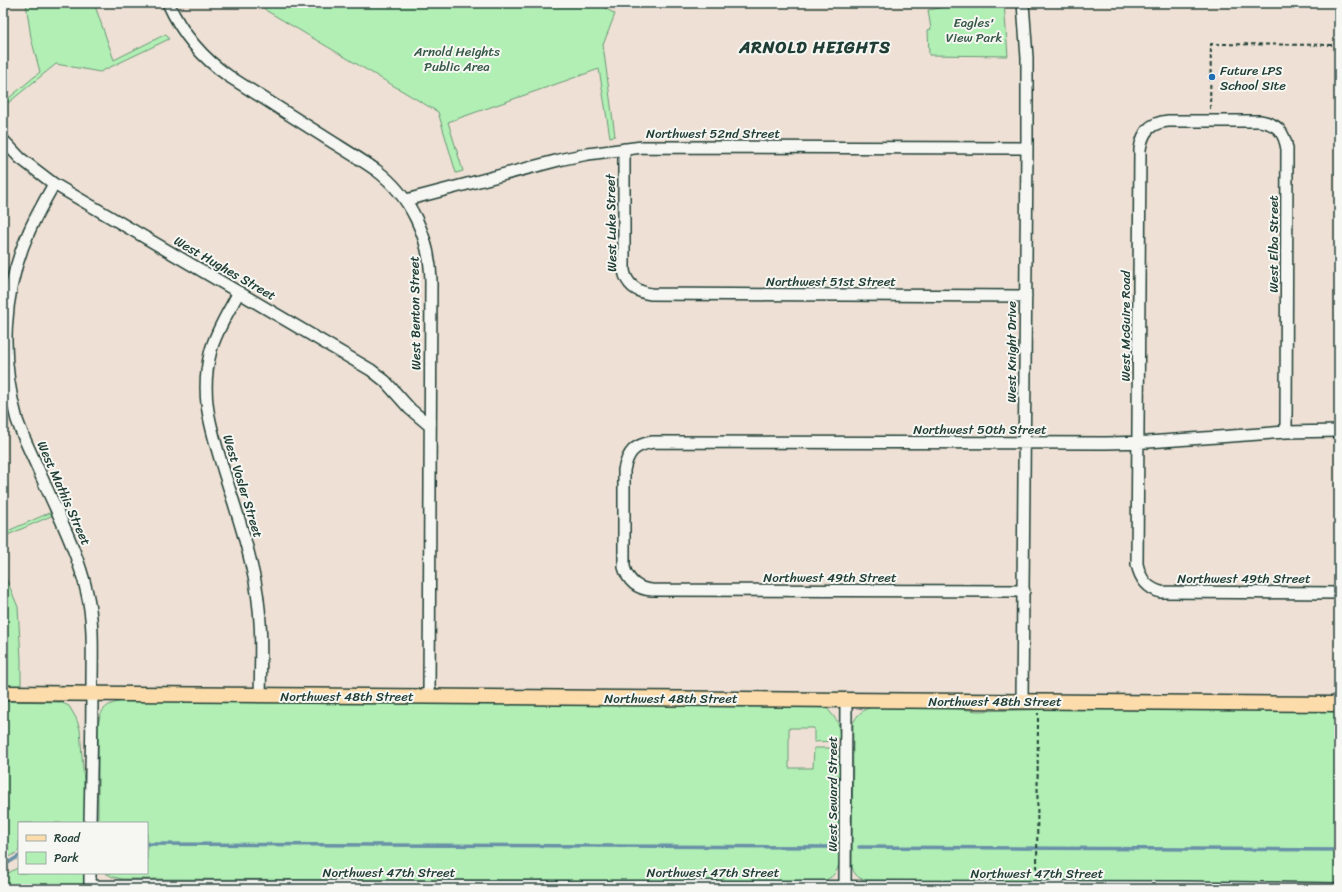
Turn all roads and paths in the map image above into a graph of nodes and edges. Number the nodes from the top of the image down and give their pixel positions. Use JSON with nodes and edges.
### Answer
{"nodes":[{"id":1,"x":168,"y":3,"type":"edge"},
{"id":2,"x":1023,"y":3,"type":"edge"},
{"id":3,"x":1339,"y":45,"type":"edge"},
{"id":4,"x":1210,"y":109,"type":"dead end"},
{"id":5,"x":1211,"y":121,"type":"joint"},
{"id":6,"x":3,"y":140,"type":"edge"},
{"id":7,"x":1026,"y":148,"type":"junction"},
{"id":8,"x":624,"y":149,"type":"junction"},
{"id":9,"x":54,"y":184,"type":"junction"},
{"id":10,"x":406,"y":200,"type":"junction"},
{"id":11,"x":638,"y":291,"type":"joint"},
{"id":12,"x":239,"y":292,"type":"junction"},
{"id":13,"x":1026,"y":296,"type":"junction"},
{"id":14,"x":429,"y":425,"type":"junction"},
{"id":15,"x":1339,"y":431,"type":"edge"},
{"id":16,"x":1286,"y":432,"type":"junction"},
{"id":17,"x":1138,"y":442,"type":"junction"},
{"id":18,"x":1025,"y":444,"type":"junction"},
{"id":19,"x":636,"y":586,"type":"joint"},
{"id":20,"x":1150,"y":587,"type":"joint"},
{"id":21,"x":1024,"y":591,"type":"junction"},
{"id":22,"x":1339,"y":593,"type":"edge"},
{"id":23,"x":3,"y":693,"type":"edge"},
{"id":24,"x":92,"y":694,"type":"junction"},
{"id":25,"x":260,"y":695,"type":"junction"},
{"id":26,"x":429,"y":696,"type":"junction"},
{"id":27,"x":846,"y":700,"type":"junction"},
{"id":28,"x":1022,"y":701,"type":"junction"},
{"id":29,"x":1339,"y":704,"type":"edge"},
{"id":30,"x":1038,"y":710,"type":"dead end"},
{"id":31,"x":90,"y":822,"type":"edge"},
{"id":32,"x":90,"y":874,"type":"edge"},
{"id":33,"x":1038,"y":876,"type":"dead end"},
{"id":34,"x":90,"y":887,"type":"edge"},
{"id":35,"x":844,"y":888,"type":"edge"},
{"id":36,"x":1181,"y":888,"type":"edge"},
{"id":37,"x":1336,"y":889,"type":"edge"}],
"edges":[{"from":1,"to":10,"type":"street","name":"West Benton Street"},
{"from":2,"to":7,"type":"street","name":"West Knight Drive"},
{"from":3,"to":4,"type":"path"},
{"from":5,"to":16,"type":"street","name":"West Elba Street"},
{"from":5,"to":17,"type":"street","name":"West McGuire Road"},
{"from":6,"to":9,"type":"street","name":"West Hughes Street"},
{"from":7,"to":8,"type":"street","name":"Northwest 52nd Street"},
{"from":7,"to":13,"type":"street","name":"West Knight Drive"},
{"from":8,"to":10,"type":"street","name":"Northwest 52nd Street"},
{"from":8,"to":11,"type":"street","name":"West Luke Street"},
{"from":9,"to":12,"type":"street","name":"West Hughes Street"},
{"from":9,"to":24,"type":"street","name":"West Mathis Street"},
{"from":10,"to":14,"type":"street","name":"West Benton Street"},
{"from":11,"to":13,"type":"street","name":"Northwest 51st Street"},
{"from":12,"to":14,"type":"street","name":"West Hughes Street"},
{"from":12,"to":25,"type":"street","name":"West Vosler Street"},
{"from":13,"to":18,"type":"street","name":"West Knight Drive"},
{"from":14,"to":26,"type":"street","name":"West Benton Street"},
{"from":15,"to":16,"type":"street","name":"Northwest 50th Street"},
{"from":16,"to":17,"type":"street","name":"Northwest 50th Street"},
{"from":17,"to":18,"type":"street","name":"Northwest 50th Street"},
{"from":17,"to":20,"type":"street","name":"West McGuire Road"},
{"from":18,"to":19,"type":"street","name":"Northwest 50th Street"},
{"from":18,"to":21,"type":"street","name":"West Knight Drive"},
{"from":19,"to":21,"type":"street","name":"Northwest 49th Street"},
{"from":20,"to":22,"type":"street","name":"Northwest 49th Street"},
{"from":21,"to":28,"type":"street","name":"West Knight Drive"},
{"from":23,"to":24,"type":"main road","name":"Northwest 48th Street"},
{"from":24,"to":25,"type":"main road","name":"Northwest 48th Street"},
{"from":24,"to":31,"type":"street","name":"West Mathis Street"},
{"from":25,"to":26,"type":"main road","name":"Northwest 48th Street"},
{"from":26,"to":27,"type":"main road","name":"Northwest 48th Street"},
{"from":27,"to":28,"type":"main road","name":"Northwest 48th Street"},
{"from":27,"to":35,"type":"street","name":"West Seward Street"},
{"from":28,"to":29,"type":"main road","name":"Northwest 48th Street"},
{"from":30,"to":33,"type":"path"},
{"from":32,"to":34,"type":"street"},
{"from":34,"to":35,"type":"street","name":"Northwest 47th Street"},
{"from":35,"to":36,"type":"street","name":"Northwest 47th Street"},
{"from":36,"to":37,"type":"street","name":"Northwest 47th Street"}]}
